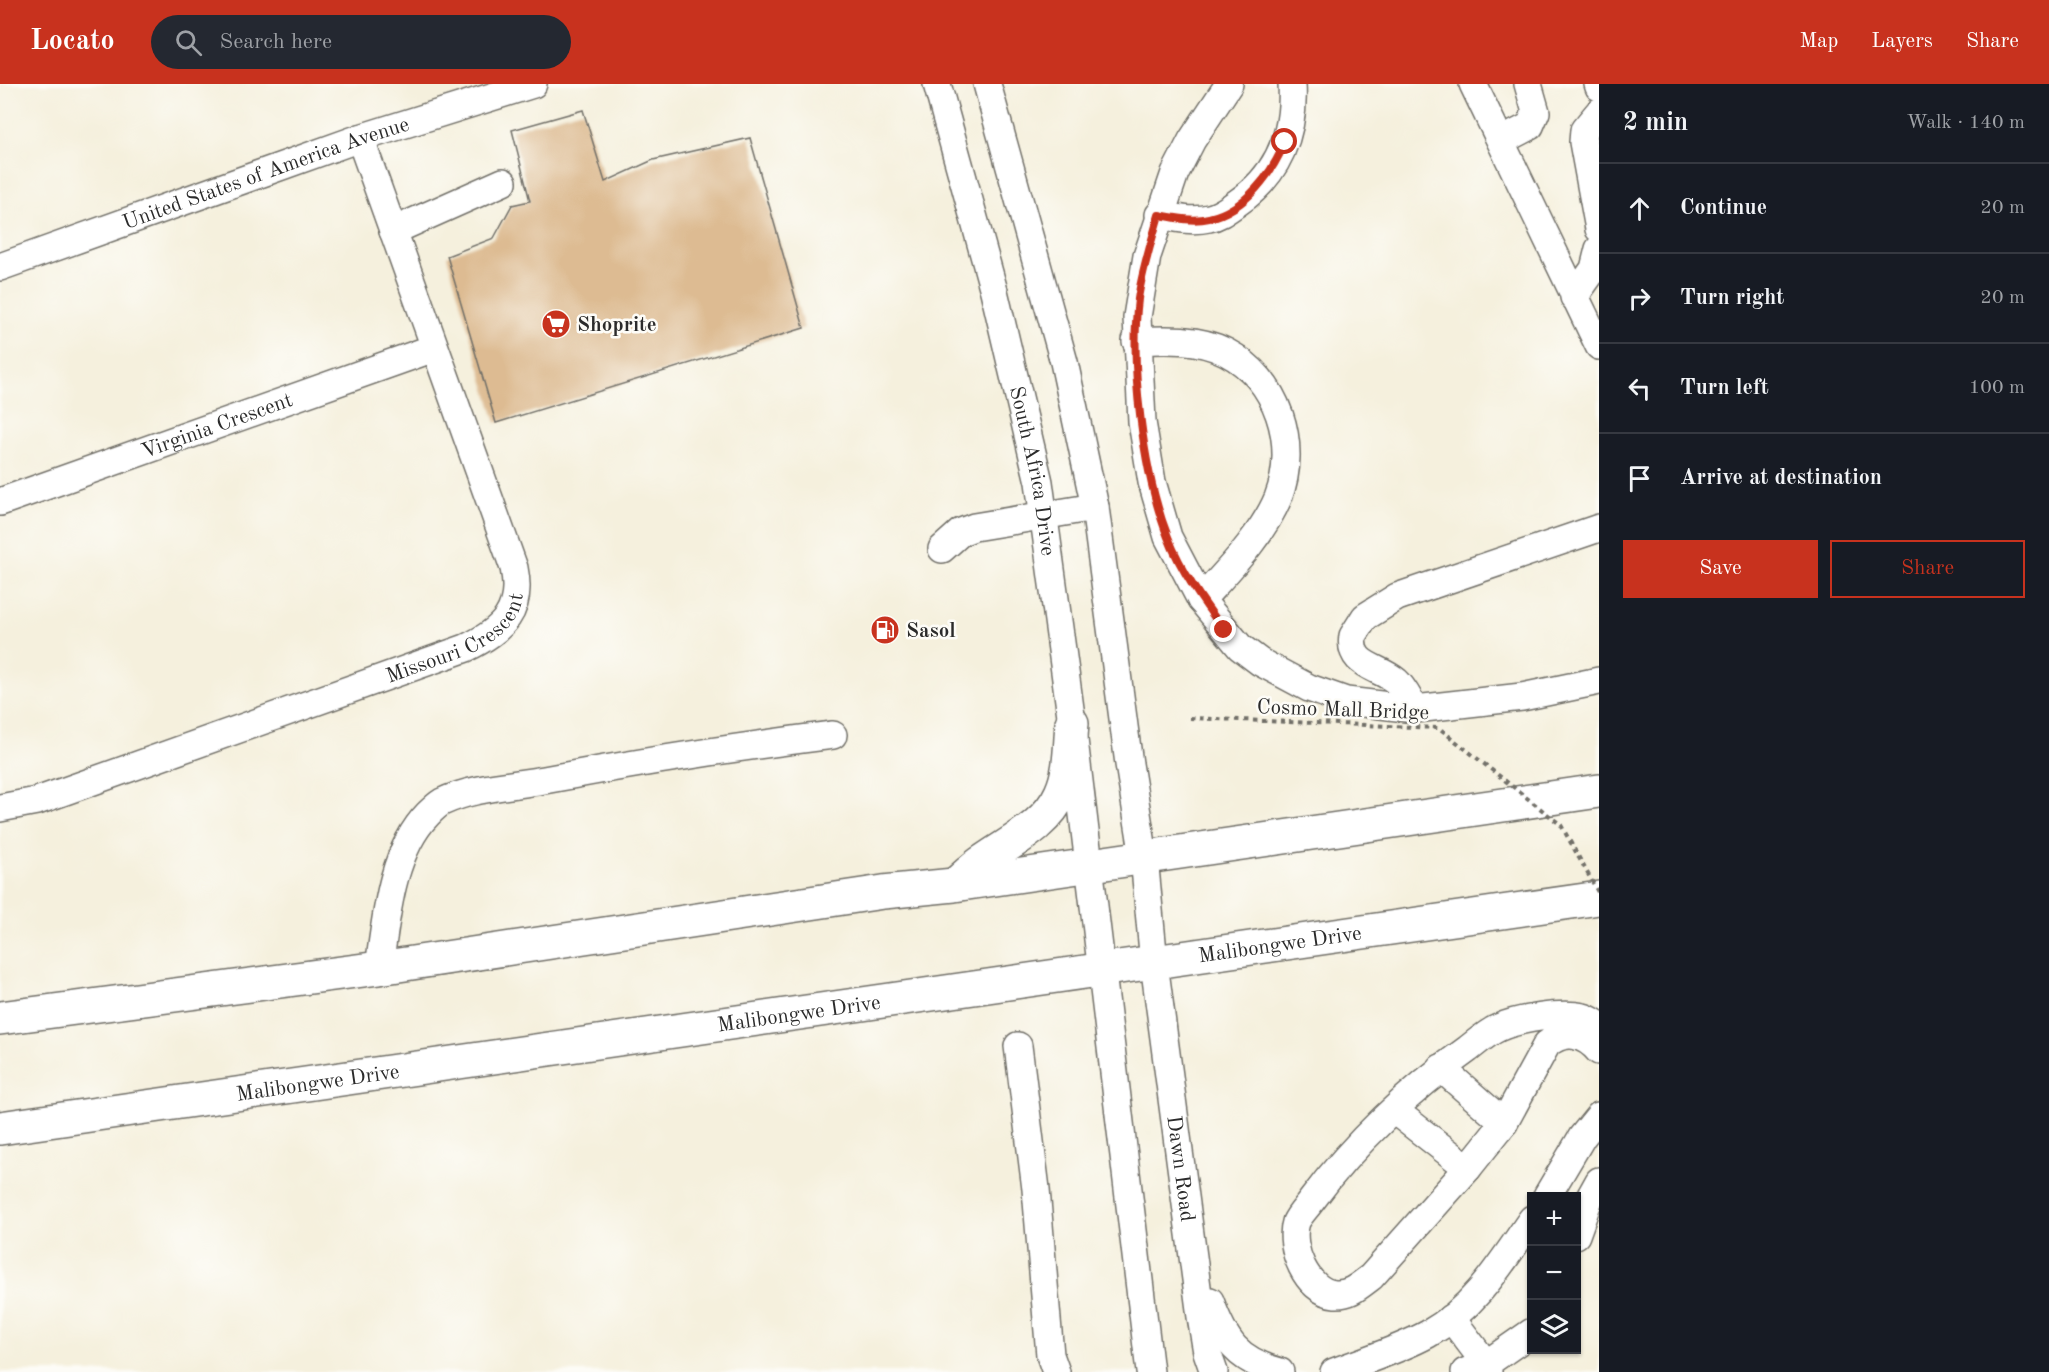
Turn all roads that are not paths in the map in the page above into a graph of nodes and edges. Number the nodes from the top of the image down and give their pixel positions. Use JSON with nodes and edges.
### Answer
{"nodes":[{"id":1,"x":533,"y":84,"type":"edge"},
{"id":2,"x":937,"y":84,"type":"edge"},
{"id":3,"x":987,"y":84,"type":"edge"},
{"id":4,"x":1229,"y":84,"type":"edge"},
{"id":5,"x":1292,"y":84,"type":"edge"},
{"id":6,"x":1473,"y":84,"type":"edge"},
{"id":7,"x":1528,"y":84,"type":"edge"},
{"id":8,"x":1599,"y":112,"type":"edge"},
{"id":9,"x":360,"y":138,"type":"junction"},
{"id":10,"x":1501,"y":141,"type":"junction"},
{"id":11,"x":503,"y":182,"type":"dead end"},
{"id":12,"x":1159,"y":215,"type":"junction"},
{"id":13,"x":1599,"y":229,"type":"edge"},
{"id":14,"x":393,"y":231,"type":"junction"},
{"id":15,"x":1599,"y":249,"type":"edge"},
{"id":16,"x":0,"y":267,"type":"edge"},
{"id":17,"x":1574,"y":297,"type":"junction"},
{"id":18,"x":1136,"y":341,"type":"junction"},
{"id":19,"x":1599,"y":346,"type":"edge"},
{"id":20,"x":434,"y":348,"type":"junction"},
{"id":21,"x":0,"y":502,"type":"edge"},
{"id":22,"x":1095,"y":507,"type":"junction"},
{"id":23,"x":1044,"y":518,"type":"junction"},
{"id":24,"x":1599,"y":528,"type":"edge"},
{"id":25,"x":942,"y":549,"type":"dead end"},
{"id":26,"x":1201,"y":600,"type":"junction"},
{"id":27,"x":1599,"y":681,"type":"edge"},
{"id":28,"x":1415,"y":709,"type":"junction"},
{"id":29,"x":1072,"y":723,"type":"junction"},
{"id":30,"x":833,"y":735,"type":"dead end"},
{"id":31,"x":1599,"y":791,"type":"edge"},
{"id":32,"x":0,"y":808,"type":"edge"},
{"id":33,"x":1144,"y":857,"type":"junction"},
{"id":34,"x":1087,"y":865,"type":"junction"},
{"id":35,"x":954,"y":885,"type":"junction"},
{"id":36,"x":1599,"y":896,"type":"edge"},
{"id":37,"x":1154,"y":963,"type":"junction"},
{"id":38,"x":379,"y":968,"type":"junction"},
{"id":39,"x":1101,"y":970,"type":"junction"},
{"id":40,"x":0,"y":1018,"type":"edge"},
{"id":41,"x":1599,"y":1025,"type":"edge"},
{"id":42,"x":1018,"y":1046,"type":"dead end"},
{"id":43,"x":1599,"y":1051,"type":"edge"},
{"id":44,"x":1441,"y":1068,"type":"junction"},
{"id":45,"x":1395,"y":1111,"type":"junction"},
{"id":46,"x":1599,"y":1116,"type":"edge"},
{"id":47,"x":1504,"y":1123,"type":"junction"},
{"id":48,"x":0,"y":1128,"type":"edge"},
{"id":49,"x":1468,"y":1168,"type":"junction"},
{"id":50,"x":1599,"y":1181,"type":"edge"},
{"id":51,"x":1550,"y":1192,"type":"edge"},
{"id":52,"x":1581,"y":1221,"type":"edge"},
{"id":53,"x":1527,"y":1226,"type":"edge"},
{"id":54,"x":1194,"y":1252,"type":"junction"},
{"id":55,"x":1451,"y":1318,"type":"junction"},
{"id":56,"x":1527,"y":1336,"type":"edge"},
{"id":57,"x":1480,"y":1369,"type":"edge"},
{"id":58,"x":1056,"y":1372,"type":"edge"},
{"id":59,"x":1150,"y":1372,"type":"edge"},
{"id":60,"x":1214,"y":1372,"type":"edge"},
{"id":61,"x":1280,"y":1372,"type":"edge"},
{"id":62,"x":1334,"y":1372,"type":"edge"}],
"edges":[{"from":1,"to":9,"type":"street","name":"United States of America Avenue"},
{"from":2,"to":23,"type":"street","name":"South Africa Drive"},
{"from":3,"to":22,"type":"street"},
{"from":4,"to":12,"type":"street"},
{"from":5,"to":12,"type":"street"},
{"from":6,"to":10,"type":"street"},
{"from":7,"to":10,"type":"street"},
{"from":8,"to":13,"type":"street"},
{"from":9,"to":14,"type":"street","name":"Missouri Crescent"},
{"from":9,"to":16,"type":"street","name":"United States of America Avenue"},
{"from":10,"to":17,"type":"street"},
{"from":11,"to":14,"type":"street"},
{"from":12,"to":18,"type":"street"},
{"from":14,"to":20,"type":"street","name":"Missouri Crescent"},
{"from":15,"to":17,"type":"street"},
{"from":17,"to":19,"type":"street"},
{"from":18,"to":26,"type":"street"},
{"from":18,"to":26,"type":"street"},
{"from":20,"to":21,"type":"street","name":"Virginia Crescent"},
{"from":20,"to":32,"type":"street","name":"Missouri Crescent"},
{"from":22,"to":23,"type":"street"},
{"from":22,"to":33,"type":"street"},
{"from":23,"to":25,"type":"street"},
{"from":23,"to":29,"type":"street","name":"South Africa Drive"},
{"from":24,"to":28,"type":"street"},
{"from":26,"to":28,"type":"street"},
{"from":27,"to":28,"type":"street"},
{"from":29,"to":34,"type":"street","name":"South Africa Drive"},
{"from":29,"to":35,"type":"main road"},
{"from":30,"to":38,"type":"street"},
{"from":31,"to":33,"type":"main road"},
{"from":33,"to":34,"type":"main road"},
{"from":33,"to":37,"type":"street","name":"Dawn Road"},
{"from":34,"to":35,"type":"main road"},
{"from":34,"to":39,"type":"street","name":"South Africa Drive"},
{"from":35,"to":38,"type":"main road"},
{"from":36,"to":37,"type":"main road","name":"Malibongwe Drive"},
{"from":37,"to":39,"type":"main road","name":"Malibongwe Drive"},
{"from":37,"to":54,"type":"street","name":"Dawn Road"},
{"from":38,"to":40,"type":"main road"},
{"from":39,"to":48,"type":"main road","name":"Malibongwe Drive"},
{"from":39,"to":59,"type":"street"},
{"from":41,"to":44,"type":"street"},
{"from":42,"to":58,"type":"street"},
{"from":43,"to":47,"type":"street"},
{"from":44,"to":45,"type":"street"},
{"from":44,"to":47,"type":"street"},
{"from":45,"to":49,"type":"street"},
{"from":45,"to":49,"type":"street"},
{"from":46,"to":51,"type":"street"},
{"from":47,"to":49,"type":"street"},
{"from":50,"to":52,"type":"street"},
{"from":53,"to":55,"type":"street"},
{"from":54,"to":60,"type":"street","name":"Dawn Road"},
{"from":54,"to":61,"type":"street"},
{"from":55,"to":57,"type":"street"},
{"from":55,"to":62,"type":"street"},
{"from":56,"to":57,"type":"street"}]}
